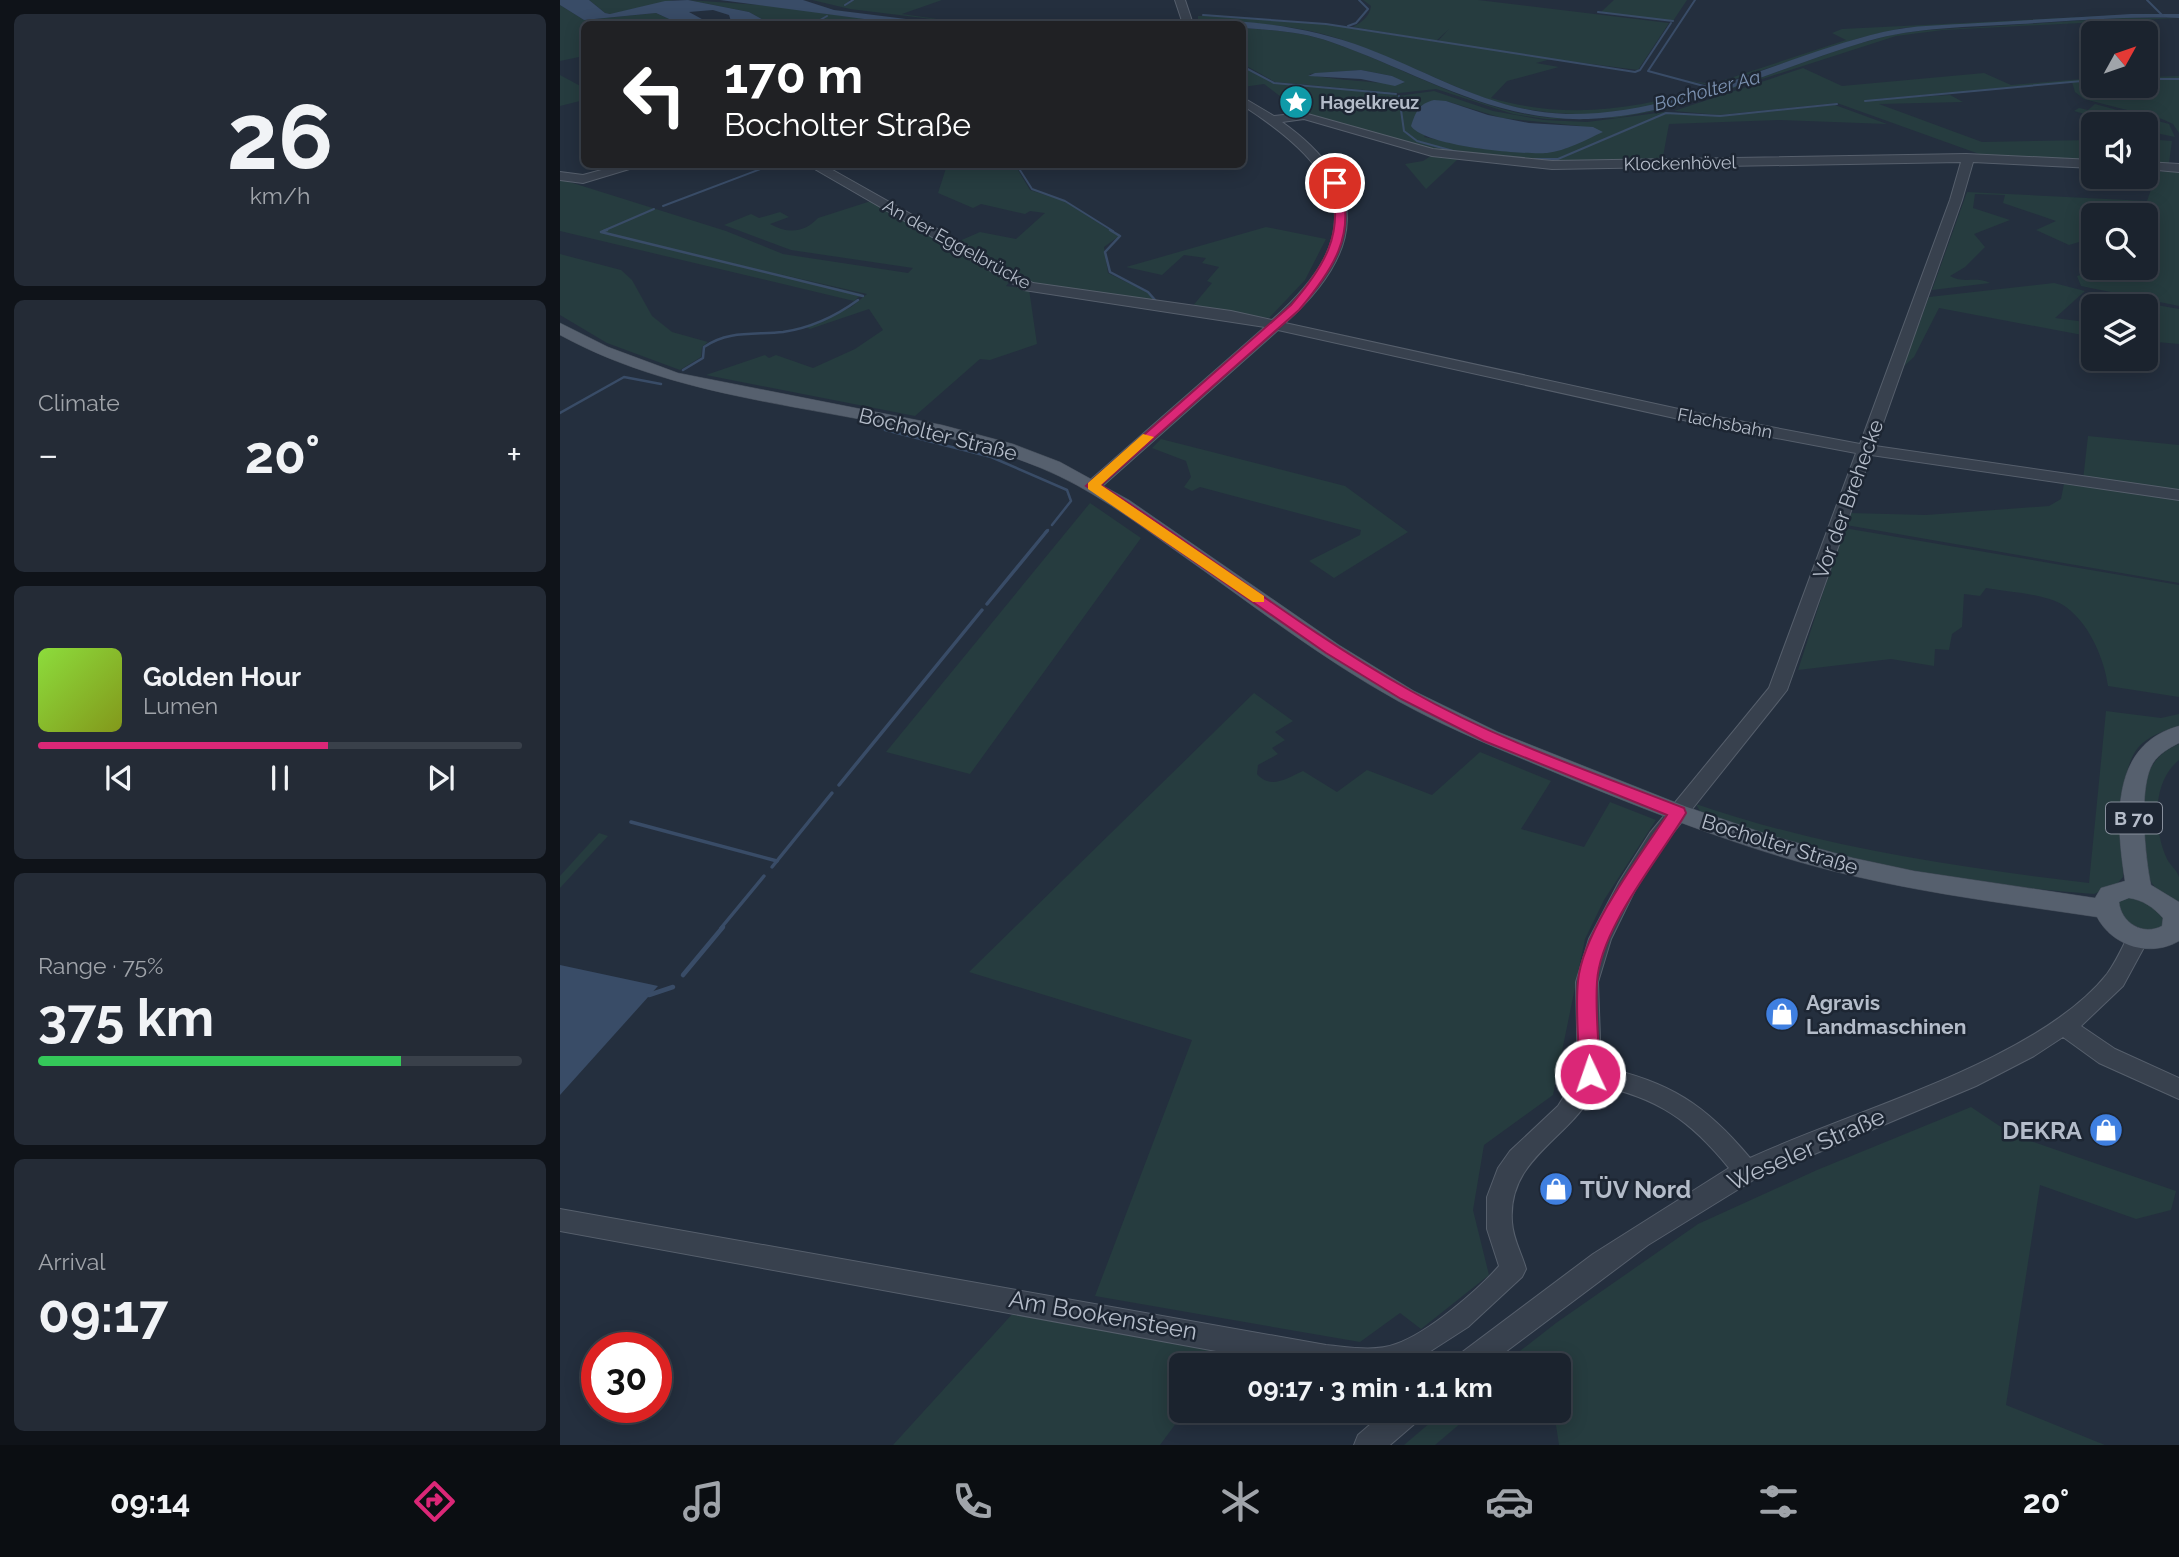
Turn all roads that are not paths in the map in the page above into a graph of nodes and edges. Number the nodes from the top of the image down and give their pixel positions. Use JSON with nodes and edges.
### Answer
{"nodes":[{"id":1,"x":1180,"y":0,"type":"edge"},
{"id":2,"x":1188,"y":21,"type":"edge"},
{"id":3,"x":1246,"y":102,"type":"edge"},
{"id":4,"x":1273,"y":119,"type":"junction"},
{"id":5,"x":1966,"y":158,"type":"junction"},
{"id":6,"x":2081,"y":163,"type":"edge"},
{"id":7,"x":2158,"y":167,"type":"edge"},
{"id":8,"x":625,"y":168,"type":"edge"},
{"id":9,"x":819,"y":168,"type":"edge"},
{"id":10,"x":2179,"y":168,"type":"edge"},
{"id":11,"x":560,"y":176,"type":"edge"},
{"id":12,"x":1276,"y":324,"type":"junction"},
{"id":13,"x":560,"y":328,"type":"edge"},
{"id":14,"x":1867,"y":450,"type":"junction"},
{"id":15,"x":1093,"y":486,"type":"junction"},
{"id":16,"x":2179,"y":495,"type":"edge"},
{"id":17,"x":2179,"y":734,"type":"edge"},
{"id":18,"x":1678,"y":813,"type":"junction"},
{"id":19,"x":2139,"y":890,"type":"junction"},
{"id":20,"x":2105,"y":909,"type":"junction"},
{"id":21,"x":2177,"y":916,"type":"edge"},
{"id":22,"x":2138,"y":938,"type":"junction"},
{"id":23,"x":2064,"y":1026,"type":"junction"},
{"id":24,"x":1590,"y":1074,"type":"junction"},
{"id":25,"x":2179,"y":1089,"type":"edge"},
{"id":26,"x":1746,"y":1171,"type":"junction"},
{"id":27,"x":560,"y":1220,"type":"edge"},
{"id":28,"x":1483,"y":1353,"type":"edge"},
{"id":29,"x":1394,"y":1423,"type":"edge"},
{"id":30,"x":1368,"y":1445,"type":"edge"}],
"edges":[{"from":1,"to":2,"type":"street"},
{"from":3,"to":4,"type":"street"},
{"from":4,"to":5,"type":"street","name":"Klockenhövel"},
{"from":4,"to":12,"type":"street"},
{"from":5,"to":6,"type":"street","name":"Klockenhövel"},
{"from":5,"to":14,"type":"street","name":"Vor der Brehecke"},
{"from":7,"to":10,"type":"street"},
{"from":8,"to":11,"type":"street"},
{"from":9,"to":12,"type":"street","name":"An der Eggelbrücke"},
{"from":12,"to":14,"type":"street","name":"Flachsbahn"},
{"from":12,"to":15,"type":"street"},
{"from":13,"to":15,"type":"main road","name":"Bocholter Straße"},
{"from":14,"to":16,"type":"street","name":"Flachsbahn"},
{"from":14,"to":18,"type":"street","name":"Vor der Brehecke"},
{"from":15,"to":18,"type":"main road","name":"Bocholter Straße"},
{"from":17,"to":19,"type":"main road","number":"B 70"},
{"from":18,"to":20,"type":"main road","name":"Bocholter Straße"},
{"from":18,"to":24,"type":"street","name":"Am Bookensteen"},
{"from":19,"to":20,"type":"main road"},
{"from":19,"to":21,"type":"main road"},
{"from":20,"to":22,"type":"main road"},
{"from":21,"to":22,"type":"main road"},
{"from":22,"to":23,"type":"street","name":"Weseler Straße"},
{"from":23,"to":25,"type":"street"},
{"from":23,"to":26,"type":"street","name":"Weseler Straße"},
{"from":24,"to":26,"type":"street"},
{"from":24,"to":27,"type":"street","name":"Am Bookensteen"},
{"from":26,"to":28,"type":"street","name":"Weseler Straße"},
{"from":29,"to":30,"type":"street"}]}
